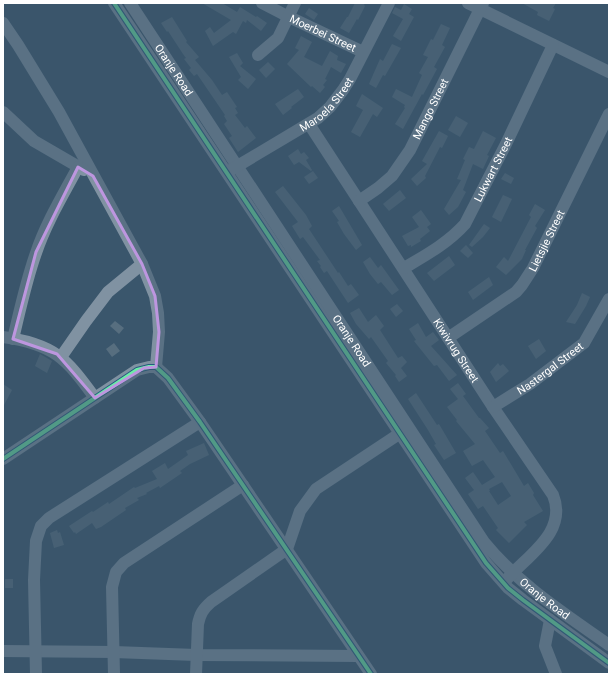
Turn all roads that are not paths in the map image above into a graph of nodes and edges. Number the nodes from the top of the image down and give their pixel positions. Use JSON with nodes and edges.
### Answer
{"nodes":[{"id":1,"x":114,"y":3,"type":"edge"},
{"id":2,"x":130,"y":3,"type":"edge"},
{"id":3,"x":262,"y":3,"type":"edge"},
{"id":4,"x":295,"y":3,"type":"edge"},
{"id":5,"x":389,"y":3,"type":"edge"},
{"id":6,"x":468,"y":3,"type":"edge"},
{"id":7,"x":482,"y":6,"type":"edge"},
{"id":8,"x":289,"y":17,"type":"junction"},
{"id":9,"x":3,"y":23,"type":"edge"},
{"id":10,"x":553,"y":45,"type":"junction"},
{"id":11,"x":363,"y":52,"type":"junction"},
{"id":12,"x":258,"y":55,"type":"dead end"},
{"id":13,"x":609,"y":72,"type":"edge"},
{"id":14,"x":3,"y":112,"type":"edge"},
{"id":15,"x":609,"y":114,"type":"edge"},
{"id":16,"x":309,"y":124,"type":"junction"},
{"id":17,"x":78,"y":167,"type":"junction"},
{"id":18,"x":231,"y":169,"type":"junction"},
{"id":19,"x":93,"y":176,"type":"junction"},
{"id":20,"x":359,"y":201,"type":"junction"},
{"id":21,"x":142,"y":264,"type":"junction"},
{"id":22,"x":404,"y":268,"type":"junction"},
{"id":23,"x":609,"y":299,"type":"edge"},
{"id":24,"x":8,"y":338,"type":"edge"},
{"id":25,"x":448,"y":338,"type":"junction"},
{"id":26,"x":61,"y":357,"type":"junction"},
{"id":27,"x":156,"y":367,"type":"junction"},
{"id":28,"x":95,"y":398,"type":"junction"},
{"id":29,"x":493,"y":407,"type":"junction"},
{"id":30,"x":200,"y":422,"type":"junction"},
{"id":31,"x":399,"y":434,"type":"junction"},
{"id":32,"x":3,"y":459,"type":"edge"},
{"id":33,"x":243,"y":485,"type":"junction"},
{"id":34,"x":287,"y":549,"type":"junction"},
{"id":35,"x":512,"y":573,"type":"junction"},
{"id":36,"x":504,"y":583,"type":"junction"},
{"id":37,"x":550,"y":620,"type":"junction"},
{"id":38,"x":609,"y":645,"type":"edge"},
{"id":39,"x":3,"y":651,"type":"edge"},
{"id":40,"x":36,"y":651,"type":"junction"},
{"id":41,"x":114,"y":652,"type":"junction"},
{"id":42,"x":196,"y":655,"type":"junction"},
{"id":43,"x":358,"y":656,"type":"junction"},
{"id":44,"x":609,"y":663,"type":"edge"},
{"id":45,"x":36,"y":674,"type":"edge"},
{"id":46,"x":114,"y":674,"type":"edge"},
{"id":47,"x":196,"y":674,"type":"edge"},
{"id":48,"x":371,"y":674,"type":"edge"},
{"id":49,"x":556,"y":674,"type":"edge"}],
"edges":[{"from":1,"to":18,"type":"street"},
{"from":2,"to":18,"type":"street","name":"Oranje Road"},
{"from":3,"to":8,"type":"street","name":"Moerbei Street"},
{"from":4,"to":8,"type":"street"},
{"from":5,"to":11,"type":"street","name":"Maroela Street"},
{"from":6,"to":7,"type":"street"},
{"from":7,"to":10,"type":"street"},
{"from":7,"to":20,"type":"street","name":"Mango Street"},
{"from":8,"to":11,"type":"street","name":"Moerbei Street"},
{"from":8,"to":12,"type":"street"},
{"from":9,"to":19,"type":"street"},
{"from":10,"to":13,"type":"street"},
{"from":10,"to":22,"type":"street","name":"Lukwart Street"},
{"from":11,"to":16,"type":"street","name":"Maroela Street"},
{"from":14,"to":17,"type":"street"},
{"from":15,"to":25,"type":"street","name":"Lietsjie Street"},
{"from":16,"to":18,"type":"street","name":"Maroela Street"},
{"from":16,"to":20,"type":"street","name":"Kiwivrug Street"},
{"from":17,"to":19,"type":"street"},
{"from":17,"to":24,"type":"street"},
{"from":18,"to":31,"type":"street"},
{"from":18,"to":35,"type":"street","name":"Oranje Road"},
{"from":19,"to":21,"type":"street"},
{"from":20,"to":22,"type":"street","name":"Kiwivrug Street"},
{"from":21,"to":26,"type":"street"},
{"from":21,"to":27,"type":"street"},
{"from":22,"to":25,"type":"street","name":"Kiwivrug Street"},
{"from":23,"to":29,"type":"street","name":"Nastergal Street"},
{"from":24,"to":26,"type":"street"},
{"from":25,"to":29,"type":"street","name":"Kiwivrug Street"},
{"from":26,"to":28,"type":"street"},
{"from":27,"to":28,"type":"street"},
{"from":27,"to":30,"type":"street"},
{"from":28,"to":32,"type":"street"},
{"from":29,"to":35,"type":"street","name":"Kiwivrug Street"},
{"from":30,"to":33,"type":"street"},
{"from":30,"to":40,"type":"street"},
{"from":31,"to":34,"type":"street"},
{"from":31,"to":36,"type":"street"},
{"from":33,"to":34,"type":"street"},
{"from":33,"to":41,"type":"street"},
{"from":34,"to":42,"type":"street"},
{"from":34,"to":43,"type":"street"},
{"from":35,"to":36,"type":"street","name":"Kiwivrug Street"},
{"from":35,"to":38,"type":"street","name":"Oranje Road"},
{"from":36,"to":37,"type":"street"},
{"from":37,"to":44,"type":"street"},
{"from":37,"to":49,"type":"street"},
{"from":39,"to":40,"type":"street"},
{"from":40,"to":41,"type":"street"},
{"from":40,"to":45,"type":"street"},
{"from":41,"to":42,"type":"street"},
{"from":41,"to":46,"type":"street"},
{"from":42,"to":43,"type":"street"},
{"from":42,"to":47,"type":"street"},
{"from":43,"to":48,"type":"street"}]}
